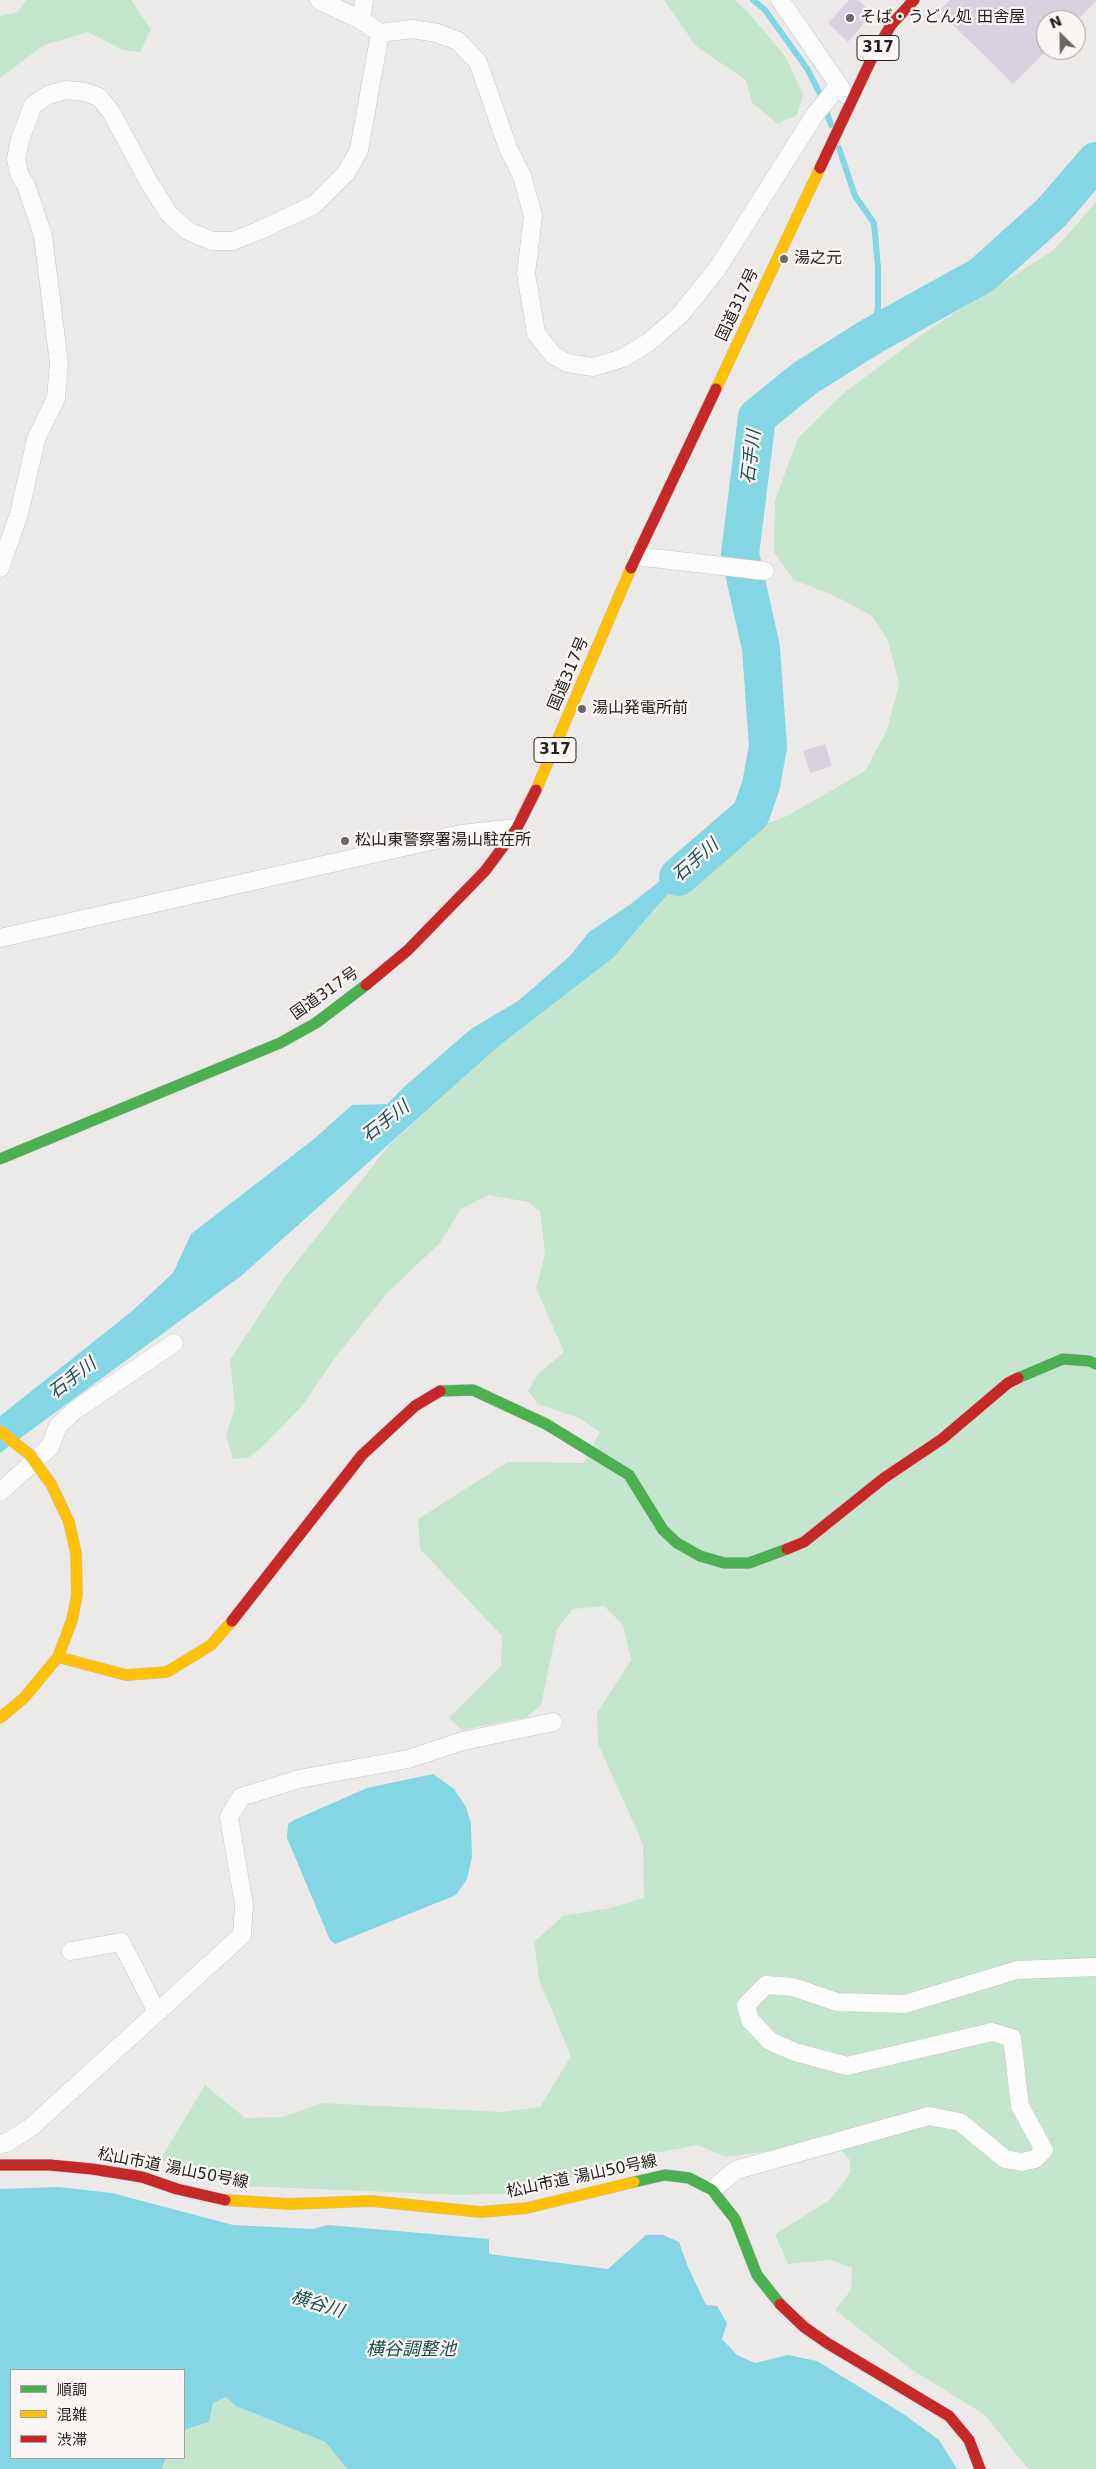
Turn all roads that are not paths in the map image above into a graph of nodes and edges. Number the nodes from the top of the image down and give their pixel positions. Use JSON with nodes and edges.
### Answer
{"nodes":[{"id":1,"x":319,"y":0,"type":"edge"},
{"id":2,"x":364,"y":0,"type":"edge"},
{"id":3,"x":780,"y":0,"type":"edge"},
{"id":4,"x":914,"y":0,"type":"edge"},
{"id":5,"x":361,"y":20,"type":"junction"},
{"id":6,"x":380,"y":33,"type":"junction"},
{"id":7,"x":838,"y":86,"type":"junction"},
{"id":8,"x":852,"y":103,"type":"junction"},
{"id":9,"x":636,"y":556,"type":"junction"},
{"id":10,"x":0,"y":568,"type":"edge"},
{"id":11,"x":765,"y":571,"type":"dead end"},
{"id":12,"x":517,"y":828,"type":"junction"},
{"id":13,"x":0,"y":938,"type":"edge"},
{"id":14,"x":0,"y":1159,"type":"edge"},
{"id":15,"x":174,"y":1343,"type":"dead end"},
{"id":16,"x":1096,"y":1364,"type":"edge"},
{"id":17,"x":0,"y":1431,"type":"edge"},
{"id":18,"x":0,"y":1492,"type":"edge"},
{"id":19,"x":58,"y":1657,"type":"junction"},
{"id":20,"x":1,"y":1715,"type":"edge"},
{"id":21,"x":553,"y":1722,"type":"dead end"},
{"id":22,"x":72,"y":1951,"type":"dead end"},
{"id":23,"x":1096,"y":1967,"type":"edge"},
{"id":24,"x":157,"y":2012,"type":"junction"},
{"id":25,"x":0,"y":2144,"type":"edge"},
{"id":26,"x":0,"y":2165,"type":"edge"},
{"id":27,"x":712,"y":2190,"type":"junction"},
{"id":28,"x":980,"y":2469,"type":"edge"}],
"edges":[{"from":1,"to":5,"type":"street"},
{"from":2,"to":5,"type":"street"},
{"from":3,"to":7,"type":"street"},
{"from":4,"to":8,"type":"main road","name":"国道317号","number":"317"},
{"from":5,"to":6,"type":"street"},
{"from":6,"to":7,"type":"street"},
{"from":6,"to":10,"type":"street"},
{"from":7,"to":8,"type":"street"},
{"from":8,"to":9,"type":"main road","name":"国道317号","number":"317"},
{"from":9,"to":11,"type":"street"},
{"from":9,"to":12,"type":"main road","name":"国道317号","number":"317"},
{"from":12,"to":13,"type":"street"},
{"from":12,"to":14,"type":"main road","name":"国道317号","number":"317"},
{"from":15,"to":18,"type":"street"},
{"from":16,"to":19,"type":"main road"},
{"from":17,"to":19,"type":"main road","bridge":true},
{"from":19,"to":20,"type":"main road"},
{"from":21,"to":24,"type":"street"},
{"from":22,"to":24,"type":"street"},
{"from":23,"to":27,"type":"street"},
{"from":24,"to":25,"type":"street"},
{"from":26,"to":27,"type":"main road","name":"松山市道 湯山50号線"},
{"from":27,"to":28,"type":"main road","name":"松山市道 湯山50号線"}]}
